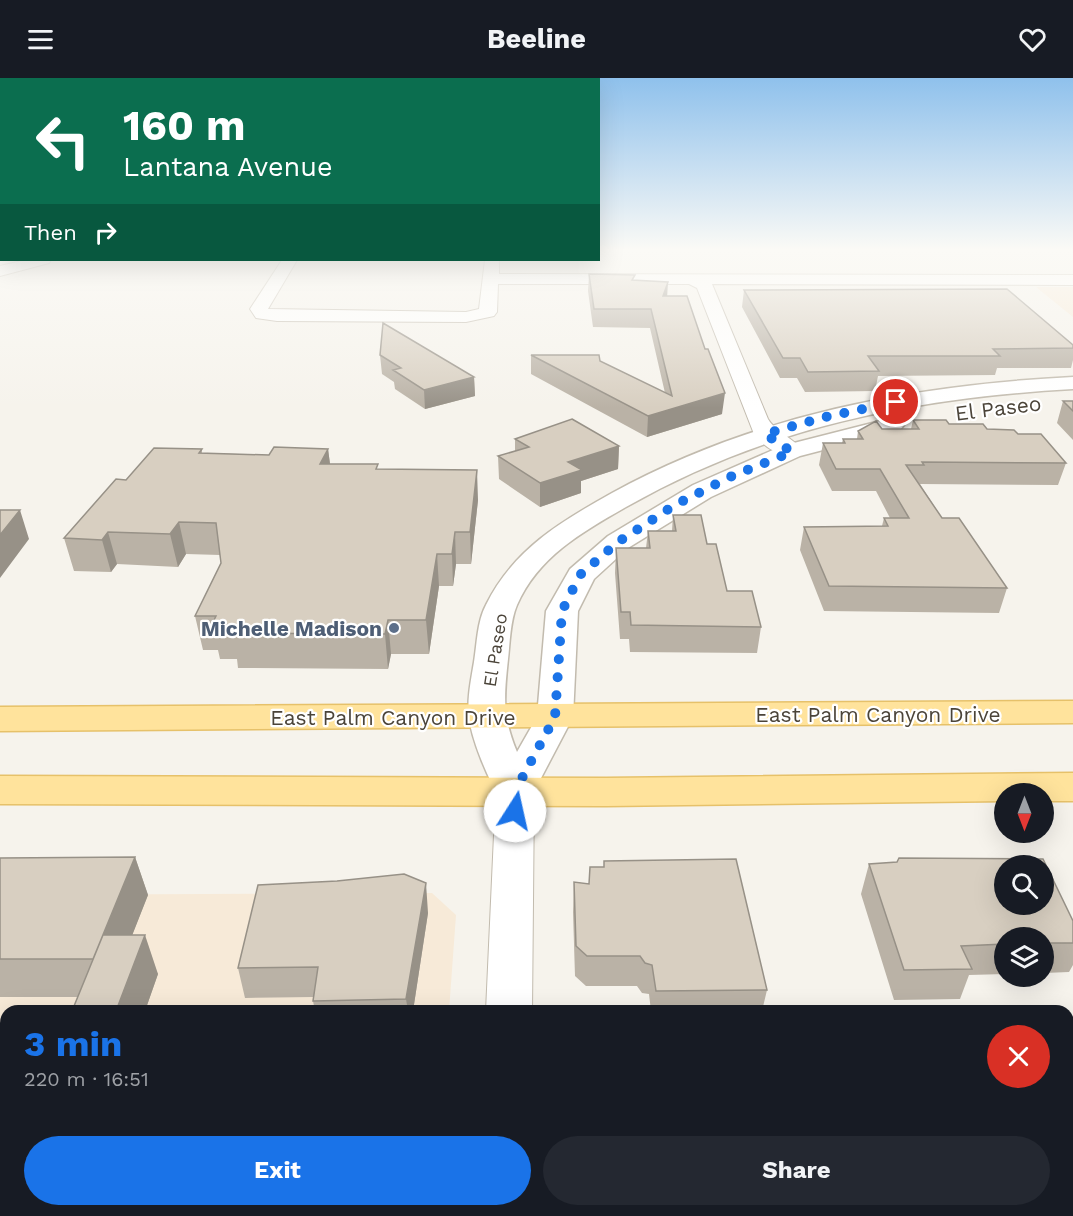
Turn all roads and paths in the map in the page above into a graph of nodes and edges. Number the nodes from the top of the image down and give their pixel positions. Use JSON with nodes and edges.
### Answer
{"nodes":[{"id":1,"x":263,"y":302,"type":"edge"},
{"id":2,"x":489,"y":302,"type":"edge"},
{"id":3,"x":712,"y":302,"type":"edge"},
{"id":4,"x":1073,"y":383,"type":"edge"},
{"id":5,"x":1073,"y":394,"type":"edge"},
{"id":6,"x":1073,"y":400,"type":"edge"},
{"id":7,"x":1046,"y":401,"type":"junction"},
{"id":8,"x":778,"y":443,"type":"junction"},
{"id":9,"x":1073,"y":712,"type":"edge"},
{"id":10,"x":486,"y":717,"type":"junction"},
{"id":11,"x":555,"y":717,"type":"junction"},
{"id":12,"x":0,"y":719,"type":"edge"},
{"id":13,"x":1073,"y":787,"type":"edge"},
{"id":14,"x":0,"y":790,"type":"edge"},
{"id":15,"x":515,"y":791,"type":"junction"},
{"id":16,"x":509,"y":1005,"type":"edge"}],
"edges":[{"from":1,"to":2,"type":"street"},
{"from":3,"to":8,"type":"street"},
{"from":4,"to":8,"type":"street","name":"El Paseo"},
{"from":5,"to":7,"type":"street"},
{"from":6,"to":7,"type":"street","name":"El Paseo"},
{"from":7,"to":8,"type":"street","name":"El Paseo"},
{"from":8,"to":10,"type":"street","name":"El Paseo"},
{"from":8,"to":11,"type":"street","name":"El Paseo"},
{"from":9,"to":11,"type":"main road","name":"East Palm Canyon Drive"},
{"from":10,"to":11,"type":"main road","name":"East Palm Canyon Drive"},
{"from":10,"to":12,"type":"main road","name":"East Palm Canyon Drive"},
{"from":10,"to":15,"type":"street"},
{"from":11,"to":15,"type":"street","name":"El Paseo"},
{"from":13,"to":15,"type":"main road"},
{"from":14,"to":15,"type":"main road"},
{"from":15,"to":16,"type":"street"}]}
